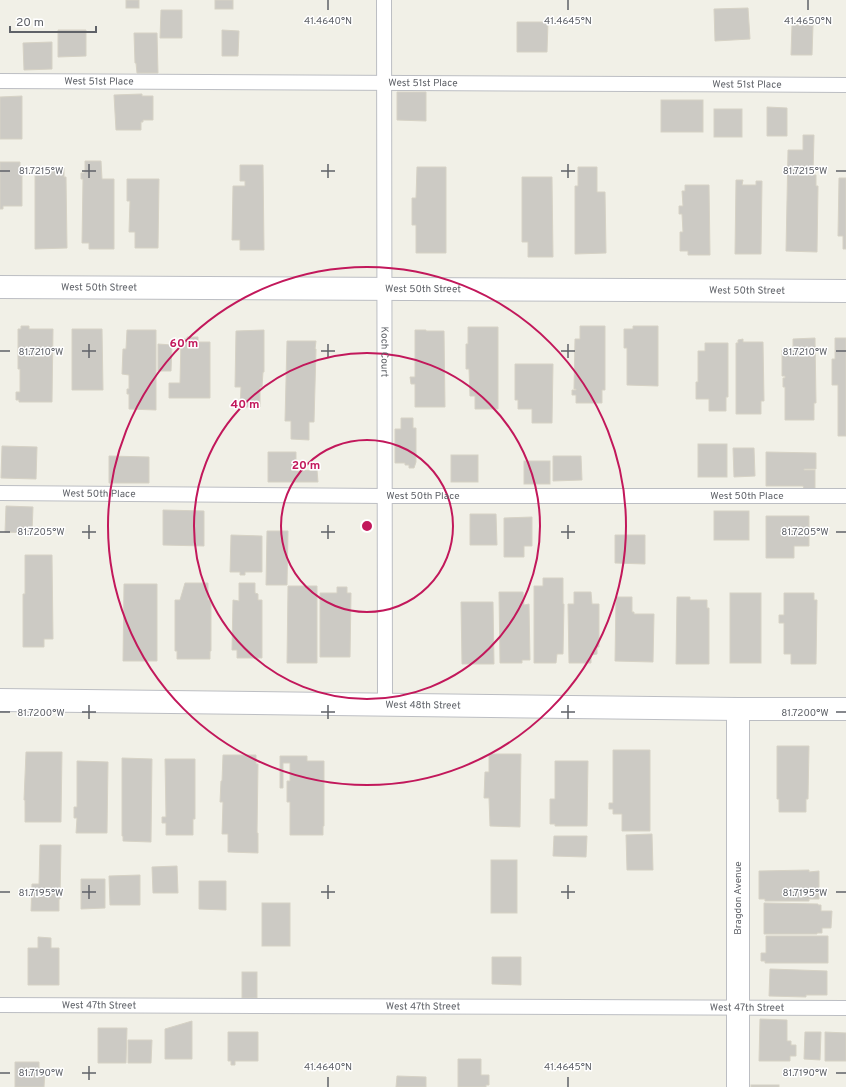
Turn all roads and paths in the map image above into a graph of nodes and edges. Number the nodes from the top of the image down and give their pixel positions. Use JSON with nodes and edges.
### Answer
{"nodes":[{"id":1,"x":384,"y":0,"type":"edge"},
{"id":2,"x":0,"y":81,"type":"edge"},
{"id":3,"x":384,"y":84,"type":"junction"},
{"id":4,"x":846,"y":85,"type":"edge"},
{"id":5,"x":0,"y":287,"type":"edge"},
{"id":6,"x":384,"y":290,"type":"junction"},
{"id":7,"x":846,"y":291,"type":"edge"},
{"id":8,"x":0,"y":493,"type":"edge"},
{"id":9,"x":384,"y":496,"type":"junction"},
{"id":10,"x":846,"y":496,"type":"edge"},
{"id":11,"x":0,"y":700,"type":"edge"},
{"id":12,"x":385,"y":704,"type":"junction"},
{"id":13,"x":738,"y":709,"type":"junction"},
{"id":14,"x":846,"y":709,"type":"edge"},
{"id":15,"x":0,"y":1005,"type":"edge"},
{"id":16,"x":738,"y":1007,"type":"junction"},
{"id":17,"x":846,"y":1008,"type":"edge"},
{"id":18,"x":738,"y":1087,"type":"edge"}],
"edges":[{"from":1,"to":3,"type":"lane","name":"Koch Court"},
{"from":2,"to":3,"type":"lane","name":"West 51st Place"},
{"from":3,"to":4,"type":"lane","name":"West 51st Place"},
{"from":3,"to":6,"type":"lane","name":"Koch Court"},
{"from":5,"to":6,"type":"street","name":"West 50th Street"},
{"from":6,"to":7,"type":"street","name":"West 50th Street"},
{"from":6,"to":9,"type":"lane","name":"Koch Court"},
{"from":8,"to":9,"type":"lane","name":"West 50th Place"},
{"from":9,"to":10,"type":"lane","name":"West 50th Place"},
{"from":9,"to":12,"type":"lane","name":"Koch Court"},
{"from":11,"to":12,"type":"street","name":"West 48th Street"},
{"from":12,"to":13,"type":"street","name":"West 48th Street"},
{"from":13,"to":14,"type":"street","name":"West 48th Street"},
{"from":13,"to":16,"type":"street","name":"Bragdon Avenue"},
{"from":15,"to":16,"type":"lane","name":"West 47th Street"},
{"from":16,"to":17,"type":"lane","name":"West 47th Street"},
{"from":16,"to":18,"type":"street","name":"Bragdon Avenue"}]}
